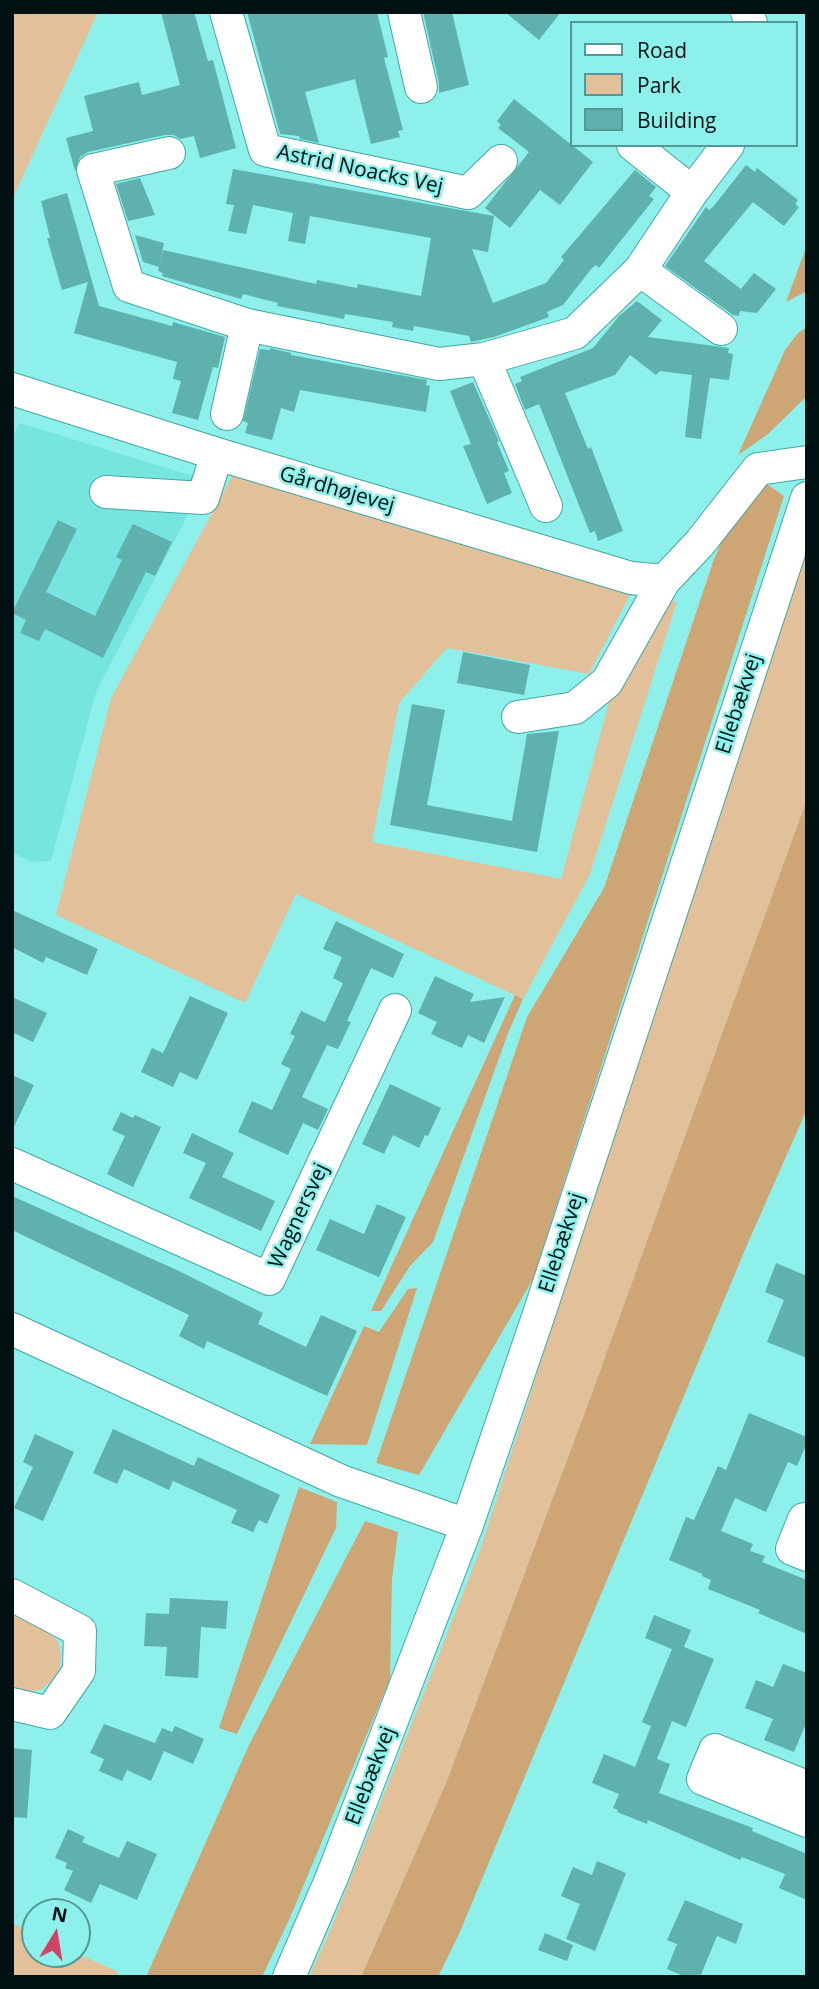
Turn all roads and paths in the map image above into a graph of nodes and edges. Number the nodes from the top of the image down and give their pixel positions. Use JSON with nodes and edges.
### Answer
{"nodes":[{"id":1,"x":226,"y":12,"type":"edge"},
{"id":2,"x":404,"y":12,"type":"edge"},
{"id":3,"x":421,"y":87,"type":"dead end"},
{"id":4,"x":636,"y":147,"type":"edge"},
{"id":5,"x":726,"y":147,"type":"edge"},
{"id":6,"x":169,"y":153,"type":"dead end"},
{"id":7,"x":501,"y":161,"type":"dead end"},
{"id":8,"x":692,"y":192,"type":"junction"},
{"id":9,"x":640,"y":270,"type":"junction"},
{"id":10,"x":247,"y":325,"type":"junction"},
{"id":11,"x":721,"y":328,"type":"dead end"},
{"id":12,"x":484,"y":359,"type":"junction"},
{"id":13,"x":12,"y":389,"type":"edge"},
{"id":14,"x":226,"y":414,"type":"dead end"},
{"id":15,"x":217,"y":454,"type":"junction"},
{"id":16,"x":807,"y":462,"type":"edge"},
{"id":17,"x":106,"y":492,"type":"dead end"},
{"id":18,"x":807,"y":498,"type":"edge"},
{"id":19,"x":546,"y":506,"type":"dead end"},
{"id":20,"x":664,"y":581,"type":"junction"},
{"id":21,"x":518,"y":716,"type":"dead end"},
{"id":22,"x":395,"y":1010,"type":"dead end"},
{"id":23,"x":12,"y":1164,"type":"edge"},
{"id":24,"x":12,"y":1329,"type":"edge"},
{"id":25,"x":807,"y":1520,"type":"edge"},
{"id":26,"x":467,"y":1525,"type":"junction"},
{"id":27,"x":807,"y":1555,"type":"edge"},
{"id":28,"x":12,"y":1595,"type":"edge"},
{"id":29,"x":12,"y":1704,"type":"edge"},
{"id":30,"x":807,"y":1787,"type":"edge"},
{"id":31,"x":807,"y":1821,"type":"edge"},
{"id":32,"x":289,"y":1977,"type":"edge"}],
"edges":[{"from":1,"to":7,"type":"street","name":"Astrid Noacks Vej"},
{"from":2,"to":3,"type":"street"},
{"from":4,"to":8,"type":"street"},
{"from":5,"to":8,"type":"street"},
{"from":6,"to":10,"type":"street"},
{"from":8,"to":9,"type":"street"},
{"from":9,"to":11,"type":"street"},
{"from":9,"to":12,"type":"street"},
{"from":10,"to":12,"type":"street"},
{"from":10,"to":14,"type":"street"},
{"from":12,"to":19,"type":"street"},
{"from":13,"to":15,"type":"street","name":"Gårdhøjevej"},
{"from":15,"to":17,"type":"street"},
{"from":15,"to":20,"type":"street","name":"Gårdhøjevej"},
{"from":16,"to":20,"type":"street"},
{"from":18,"to":26,"type":"street","name":"Ellebækvej"},
{"from":20,"to":21,"type":"street"},
{"from":22,"to":23,"type":"street","name":"Wagnersvej"},
{"from":24,"to":26,"type":"street"},
{"from":25,"to":27,"type":"street"},
{"from":26,"to":32,"type":"street","name":"Ellebækvej"},
{"from":28,"to":29,"type":"street"},
{"from":30,"to":31,"type":"street"}]}
